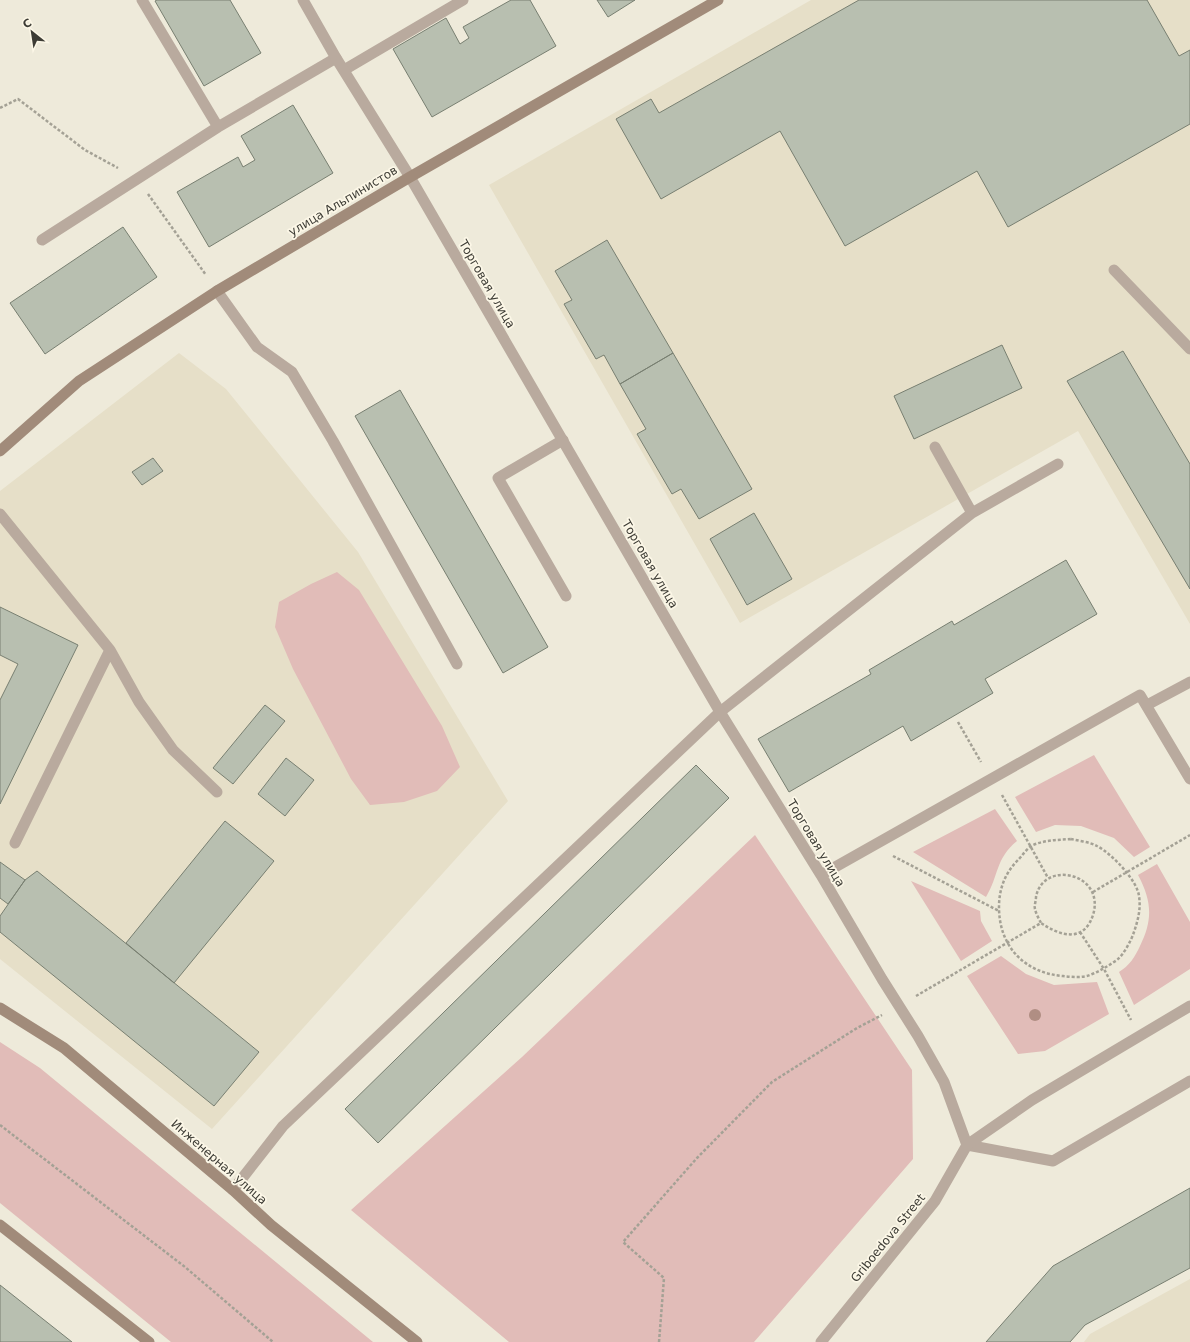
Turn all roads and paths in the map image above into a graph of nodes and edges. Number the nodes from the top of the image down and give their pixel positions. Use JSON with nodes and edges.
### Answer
{"nodes":[{"id":1,"x":142,"y":0,"type":"edge"},
{"id":2,"x":303,"y":0,"type":"edge"},
{"id":3,"x":462,"y":0,"type":"edge"},
{"id":4,"x":714,"y":1,"type":"edge"},
{"id":5,"x":336,"y":58,"type":"junction"},
{"id":6,"x":344,"y":70,"type":"junction"},
{"id":7,"x":218,"y":127,"type":"junction"},
{"id":8,"x":410,"y":177,"type":"junction"},
{"id":9,"x":42,"y":240,"type":"dead end"},
{"id":10,"x":1114,"y":270,"type":"dead end"},
{"id":11,"x":217,"y":291,"type":"junction"},
{"id":12,"x":1190,"y":349,"type":"edge"},
{"id":13,"x":563,"y":440,"type":"junction"},
{"id":14,"x":935,"y":447,"type":"dead end"},
{"id":15,"x":0,"y":451,"type":"edge"},
{"id":16,"x":1058,"y":464,"type":"dead end"},
{"id":17,"x":972,"y":513,"type":"junction"},
{"id":18,"x":0,"y":514,"type":"edge"},
{"id":19,"x":566,"y":596,"type":"dead end"},
{"id":20,"x":110,"y":650,"type":"junction"},
{"id":21,"x":457,"y":664,"type":"dead end"},
{"id":22,"x":1190,"y":682,"type":"edge"},
{"id":23,"x":1146,"y":705,"type":"junction"},
{"id":24,"x":720,"y":712,"type":"junction"},
{"id":25,"x":958,"y":722,"type":"dead end"},
{"id":26,"x":1190,"y":779,"type":"edge"},
{"id":27,"x":992,"y":780,"type":"junction"},
{"id":28,"x":217,"y":792,"type":"dead end"},
{"id":29,"x":1190,"y":835,"type":"edge"},
{"id":30,"x":15,"y":843,"type":"dead end"},
{"id":31,"x":874,"y":846,"type":"junction"},
{"id":32,"x":1031,"y":846,"type":"junction"},
{"id":33,"x":1126,"y":872,"type":"junction"},
{"id":34,"x":821,"y":875,"type":"junction"},
{"id":35,"x":1048,"y":878,"type":"junction"},
{"id":36,"x":1093,"y":892,"type":"junction"},
{"id":37,"x":999,"y":911,"type":"junction"},
{"id":38,"x":1041,"y":923,"type":"junction"},
{"id":39,"x":1080,"y":932,"type":"junction"},
{"id":40,"x":1006,"y":943,"type":"junction"},
{"id":41,"x":1104,"y":969,"type":"junction"},
{"id":42,"x":900,"y":1006,"type":"junction"},
{"id":43,"x":1190,"y":1006,"type":"edge"},
{"id":44,"x":0,"y":1008,"type":"edge"},
{"id":45,"x":1139,"y":1036,"type":"junction"},
{"id":46,"x":1190,"y":1081,"type":"edge"},
{"id":47,"x":0,"y":1125,"type":"edge"},
{"id":48,"x":967,"y":1145,"type":"junction"},
{"id":49,"x":233,"y":1190,"type":"junction"},
{"id":50,"x":0,"y":1225,"type":"edge"},
{"id":51,"x":149,"y":1342,"type":"edge"},
{"id":52,"x":273,"y":1342,"type":"edge"},
{"id":53,"x":417,"y":1342,"type":"edge"},
{"id":54,"x":659,"y":1342,"type":"edge"},
{"id":55,"x":821,"y":1342,"type":"edge"}],
"edges":[{"from":1,"to":7,"type":"street"},
{"from":2,"to":5,"type":"street","name":"Торговая улица"},
{"from":3,"to":6,"type":"street"},
{"from":4,"to":8,"type":"main road","name":"улица Альпинистов"},
{"from":5,"to":6,"type":"street","name":"Торговая улица"},
{"from":5,"to":7,"type":"street"},
{"from":6,"to":8,"type":"street","name":"Торговая улица"},
{"from":7,"to":9,"type":"street"},
{"from":8,"to":11,"type":"main road","name":"улица Альпинистов"},
{"from":8,"to":13,"type":"street","name":"Торговая улица"},
{"from":10,"to":12,"type":"street"},
{"from":11,"to":15,"type":"main road","name":"улица Альпинистов"},
{"from":11,"to":21,"type":"street"},
{"from":13,"to":19,"type":"street"},
{"from":13,"to":24,"type":"street","name":"Торговая улица"},
{"from":14,"to":17,"type":"street"},
{"from":16,"to":17,"type":"street"},
{"from":17,"to":24,"type":"street"},
{"from":18,"to":20,"type":"street"},
{"from":20,"to":28,"type":"street"},
{"from":20,"to":30,"type":"street"},
{"from":22,"to":23,"type":"street"},
{"from":23,"to":26,"type":"street"},
{"from":23,"to":27,"type":"street"},
{"from":24,"to":34,"type":"street","name":"Торговая улица"},
{"from":24,"to":49,"type":"street"},
{"from":25,"to":27,"type":"path"},
{"from":27,"to":31,"type":"street"},
{"from":27,"to":32,"type":"path"},
{"from":29,"to":33,"type":"path"},
{"from":31,"to":34,"type":"street"},
{"from":31,"to":37,"type":"path"},
{"from":32,"to":33,"type":"path"},
{"from":32,"to":35,"type":"path"},
{"from":32,"to":37,"type":"path"},
{"from":33,"to":36,"type":"path"},
{"from":33,"to":41,"type":"path"},
{"from":34,"to":42,"type":"street","name":"Торговая улица"},
{"from":35,"to":36,"type":"path"},
{"from":35,"to":38,"type":"path"},
{"from":36,"to":39,"type":"path"},
{"from":37,"to":40,"type":"path"},
{"from":38,"to":39,"type":"path"},
{"from":38,"to":40,"type":"path"},
{"from":39,"to":41,"type":"path"},
{"from":40,"to":41,"type":"path"},
{"from":40,"to":42,"type":"path"},
{"from":41,"to":45,"type":"path"},
{"from":42,"to":48,"type":"street","name":"Торговая улица"},
{"from":42,"to":54,"type":"path"},
{"from":43,"to":45,"type":"street"},
{"from":44,"to":49,"type":"main road","name":"Инженерная улица"},
{"from":45,"to":48,"type":"street"},
{"from":46,"to":48,"type":"street"},
{"from":47,"to":52,"type":"path"},
{"from":48,"to":55,"type":"street","name":"Griboedova Street"},
{"from":49,"to":53,"type":"main road","name":"Инженерная улица"},
{"from":50,"to":51,"type":"main road"}]}
